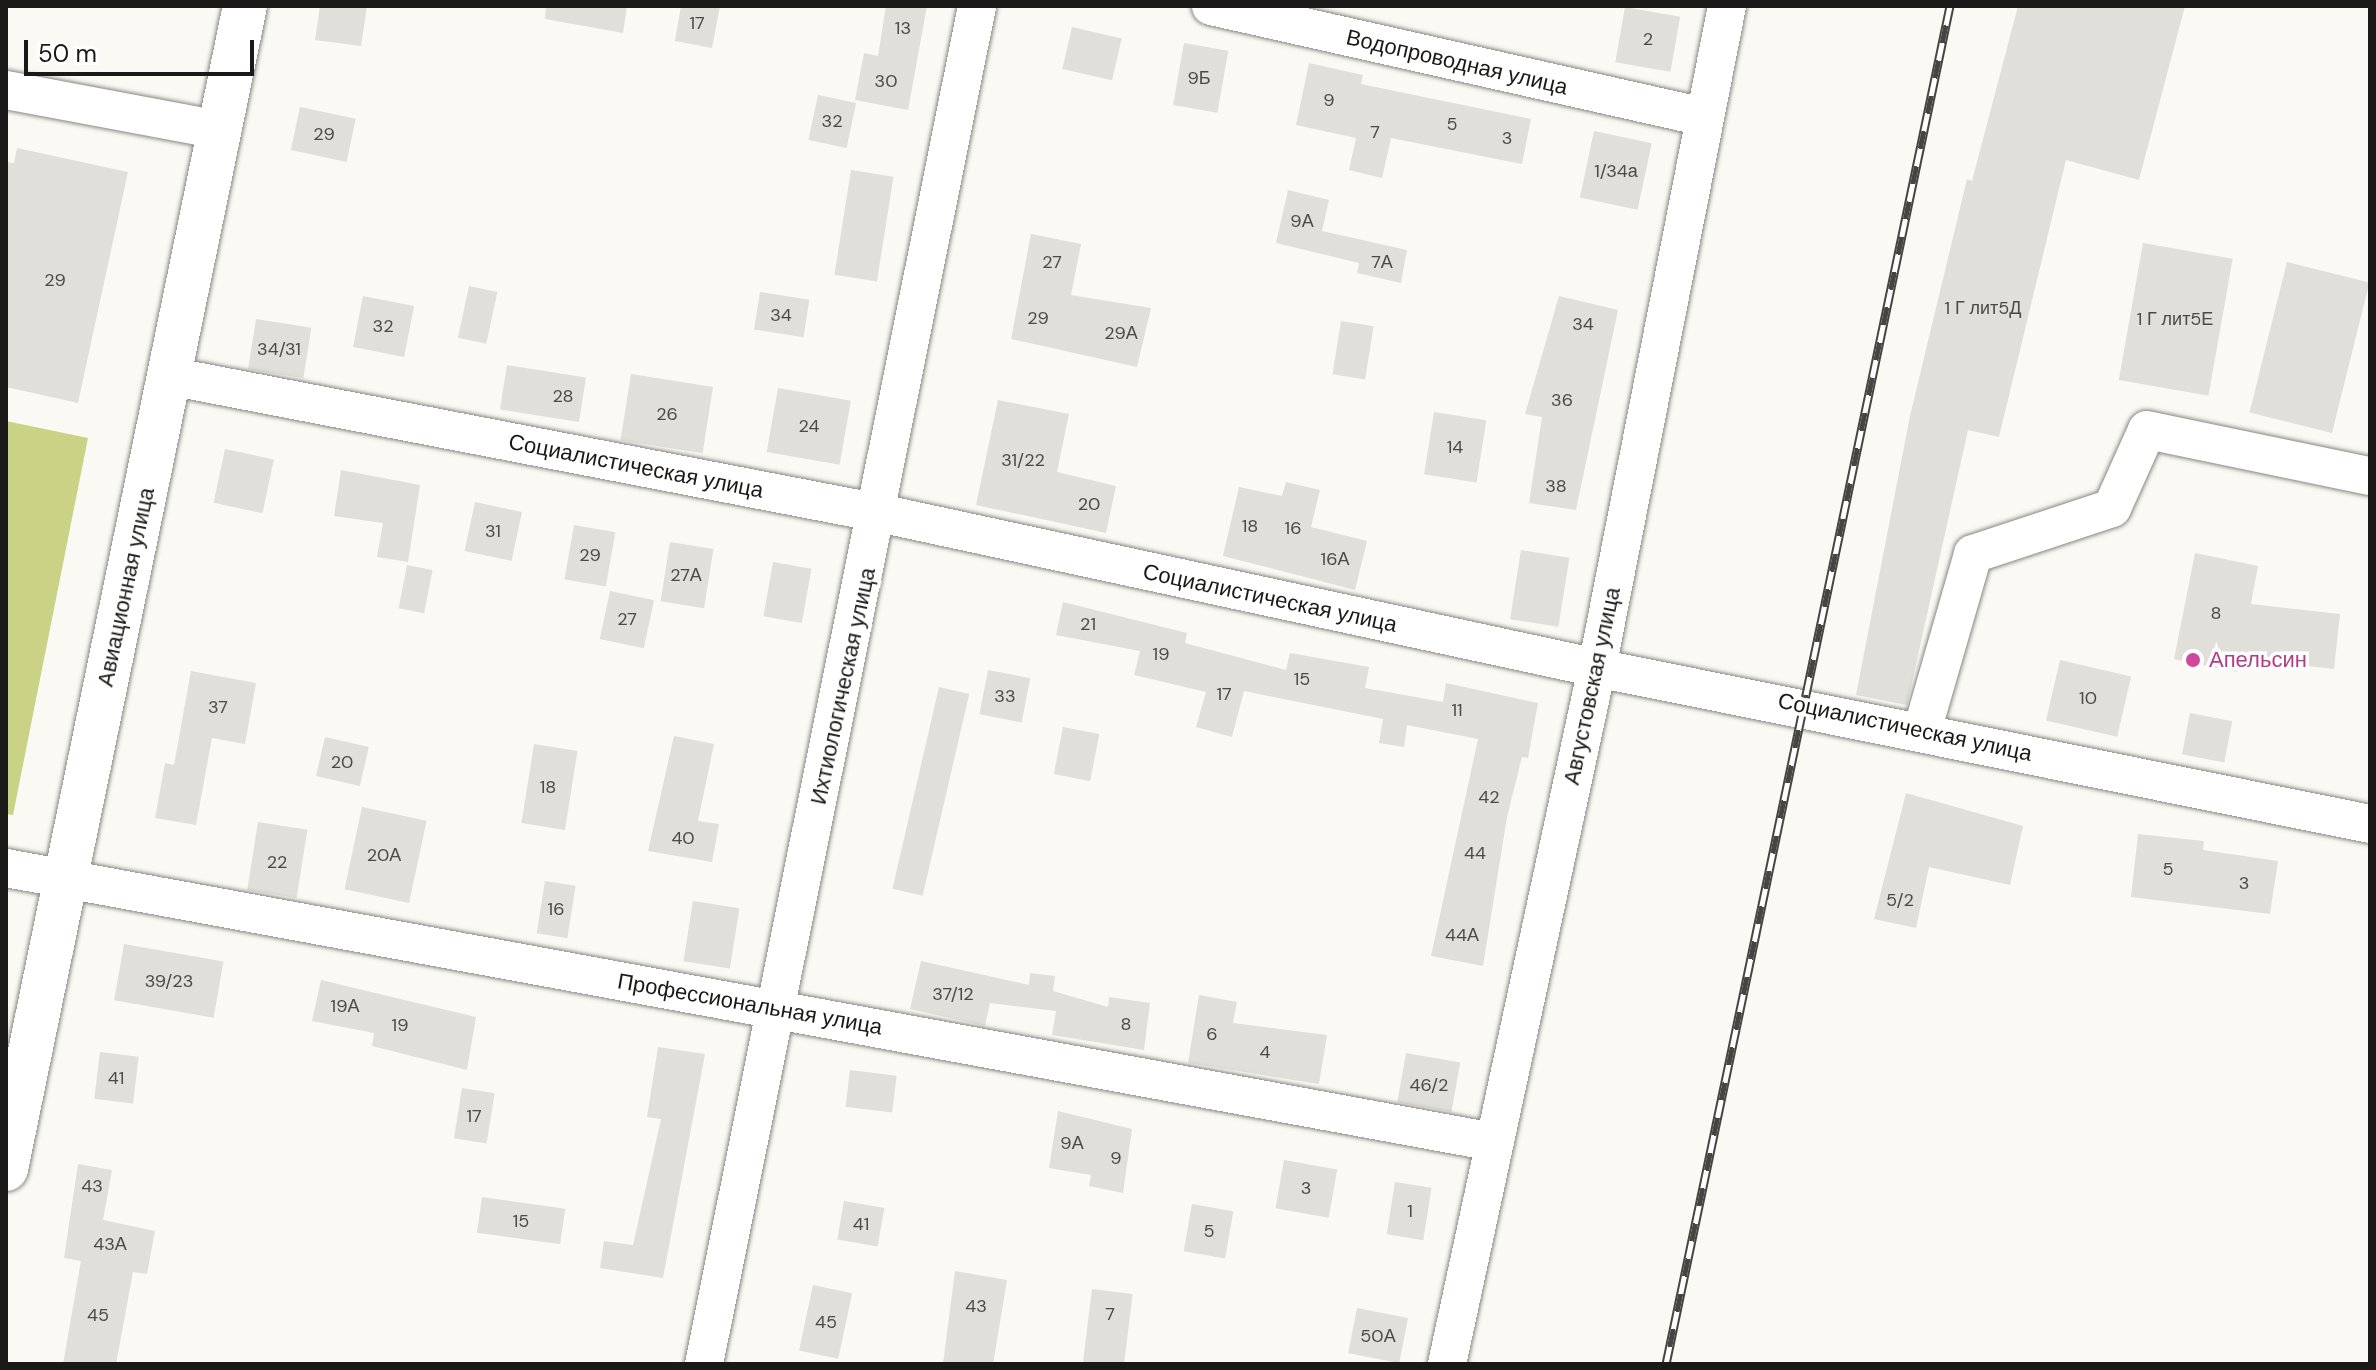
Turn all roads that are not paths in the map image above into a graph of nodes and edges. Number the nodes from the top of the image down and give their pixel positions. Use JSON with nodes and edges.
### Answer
{"nodes":[{"id":1,"x":245,"y":6,"type":"edge"},
{"id":2,"x":977,"y":6,"type":"edge"},
{"id":3,"x":1211,"y":6,"type":"edge"},
{"id":4,"x":1727,"y":6,"type":"edge"},
{"id":5,"x":6,"y":90,"type":"edge"},
{"id":6,"x":1704,"y":117,"type":"junction"},
{"id":7,"x":220,"y":130,"type":"junction"},
{"id":8,"x":169,"y":376,"type":"junction"},
{"id":9,"x":2370,"y":476,"type":"edge"},
{"id":10,"x":879,"y":513,"type":"junction"},
{"id":11,"x":1597,"y":668,"type":"junction"},
{"id":12,"x":1922,"y":731,"type":"junction"},
{"id":13,"x":2370,"y":824,"type":"edge"},
{"id":14,"x":6,"y":868,"type":"edge"},
{"id":15,"x":66,"y":879,"type":"junction"},
{"id":16,"x":777,"y":1009,"type":"junction"},
{"id":17,"x":1493,"y":1142,"type":"junction"},
{"id":18,"x":6,"y":1169,"type":"edge"},
{"id":19,"x":704,"y":1364,"type":"edge"},
{"id":20,"x":1447,"y":1364,"type":"edge"}],
"edges":[{"from":1,"to":7,"type":"main road","name":"Авиационная улица"},
{"from":2,"to":10,"type":"street","name":"Ихтиологическая улица"},
{"from":3,"to":6,"type":"street","name":"Водопроводная улица"},
{"from":4,"to":6,"type":"street","name":"Августовская улица"},
{"from":5,"to":7,"type":"street"},
{"from":6,"to":11,"type":"street","name":"Августовская улица"},
{"from":7,"to":8,"type":"main road","name":"Авиационная улица"},
{"from":8,"to":10,"type":"street","name":"Социалистическая улица"},
{"from":8,"to":15,"type":"main road","name":"Авиационная улица"},
{"from":9,"to":12,"type":"street"},
{"from":10,"to":11,"type":"street","name":"Социалистическая улица"},
{"from":10,"to":16,"type":"street","name":"Ихтиологическая улица"},
{"from":11,"to":12,"type":"street","name":"Социалистическая улица"},
{"from":11,"to":17,"type":"street","name":"Августовская улица"},
{"from":12,"to":13,"type":"street","name":"Социалистическая улица"},
{"from":14,"to":15,"type":"street","name":"Профессиональная улица"},
{"from":15,"to":16,"type":"street","name":"Профессиональная улица"},
{"from":15,"to":18,"type":"main road","name":"Авиационная улица"},
{"from":16,"to":17,"type":"street","name":"Профессиональная улица"},
{"from":16,"to":19,"type":"street","name":"Ихтиологическая улица"},
{"from":17,"to":20,"type":"street","name":"Августовская улица"}]}
